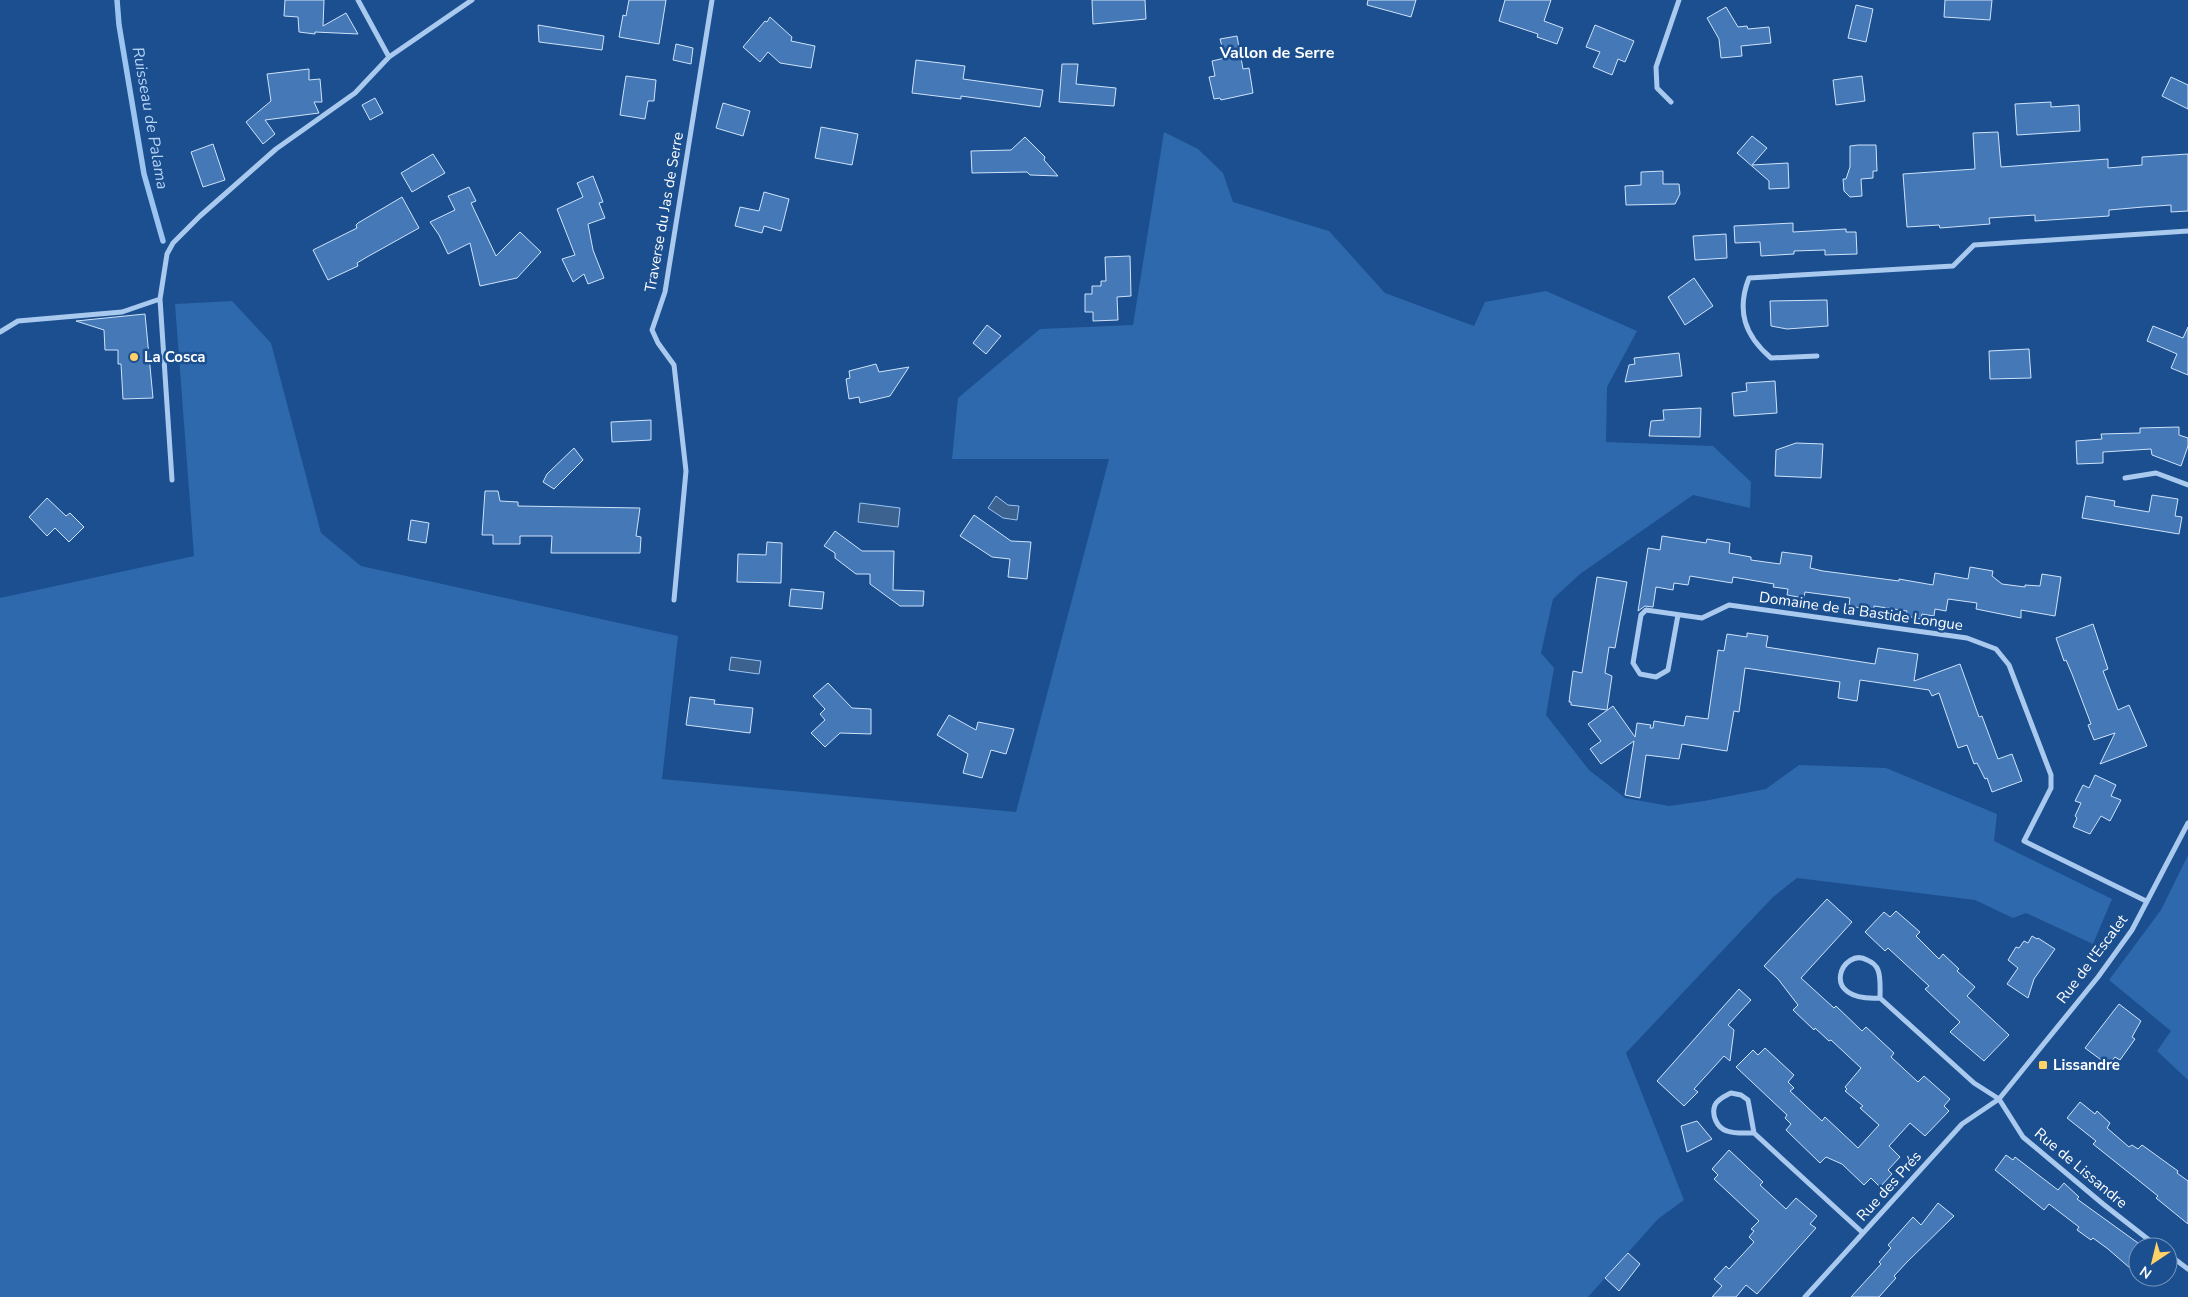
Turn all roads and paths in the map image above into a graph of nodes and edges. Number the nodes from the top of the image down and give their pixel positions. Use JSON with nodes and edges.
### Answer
{"nodes":[{"id":1,"x":358,"y":0,"type":"edge"},
{"id":2,"x":472,"y":0,"type":"edge"},
{"id":3,"x":712,"y":0,"type":"edge"},
{"id":4,"x":1679,"y":0,"type":"edge"},
{"id":5,"x":389,"y":57,"type":"junction"},
{"id":6,"x":1671,"y":102,"type":"dead end"},
{"id":7,"x":2188,"y":232,"type":"edge"},
{"id":8,"x":160,"y":300,"type":"junction"},
{"id":9,"x":0,"y":332,"type":"edge"},
{"id":10,"x":1817,"y":356,"type":"dead end"},
{"id":11,"x":2125,"y":478,"type":"dead end"},
{"id":12,"x":172,"y":480,"type":"dead end"},
{"id":13,"x":2188,"y":485,"type":"edge"},
{"id":14,"x":674,"y":600,"type":"dead end"},
{"id":15,"x":1678,"y":614,"type":"junction"},
{"id":16,"x":2188,"y":823,"type":"edge"},
{"id":17,"x":2146,"y":901,"type":"junction"},
{"id":18,"x":1880,"y":998,"type":"junction"},
{"id":19,"x":1999,"y":1099,"type":"junction"},
{"id":20,"x":1754,"y":1133,"type":"junction"},
{"id":21,"x":1862,"y":1234,"type":"junction"},
{"id":22,"x":2145,"y":1237,"type":"edge"},
{"id":23,"x":1805,"y":1297,"type":"edge"}],
"edges":[{"from":1,"to":5,"type":"street"},
{"from":2,"to":5,"type":"street"},
{"from":3,"to":14,"type":"street","name":"Traverse du Jas de Serre"},
{"from":4,"to":6,"type":"street"},
{"from":5,"to":8,"type":"street"},
{"from":7,"to":10,"type":"street"},
{"from":8,"to":9,"type":"street"},
{"from":8,"to":12,"type":"street"},
{"from":11,"to":13,"type":"street"},
{"from":15,"to":15,"type":"street","name":"Domaine de la Bastide Longue"},
{"from":15,"to":17,"type":"street","name":"Domaine de la Bastide Longue"},
{"from":16,"to":17,"type":"street","name":"Rue de l'Escalet"},
{"from":17,"to":19,"type":"street","name":"Rue de l'Escalet"},
{"from":18,"to":18,"type":"street"},
{"from":18,"to":19,"type":"street"},
{"from":19,"to":21,"type":"street","name":"Rue des Prés"},
{"from":19,"to":22,"type":"street","name":"Rue de Lissandre"},
{"from":20,"to":20,"type":"street"},
{"from":20,"to":21,"type":"street"},
{"from":21,"to":23,"type":"street","name":"Rue des Prés"}]}
